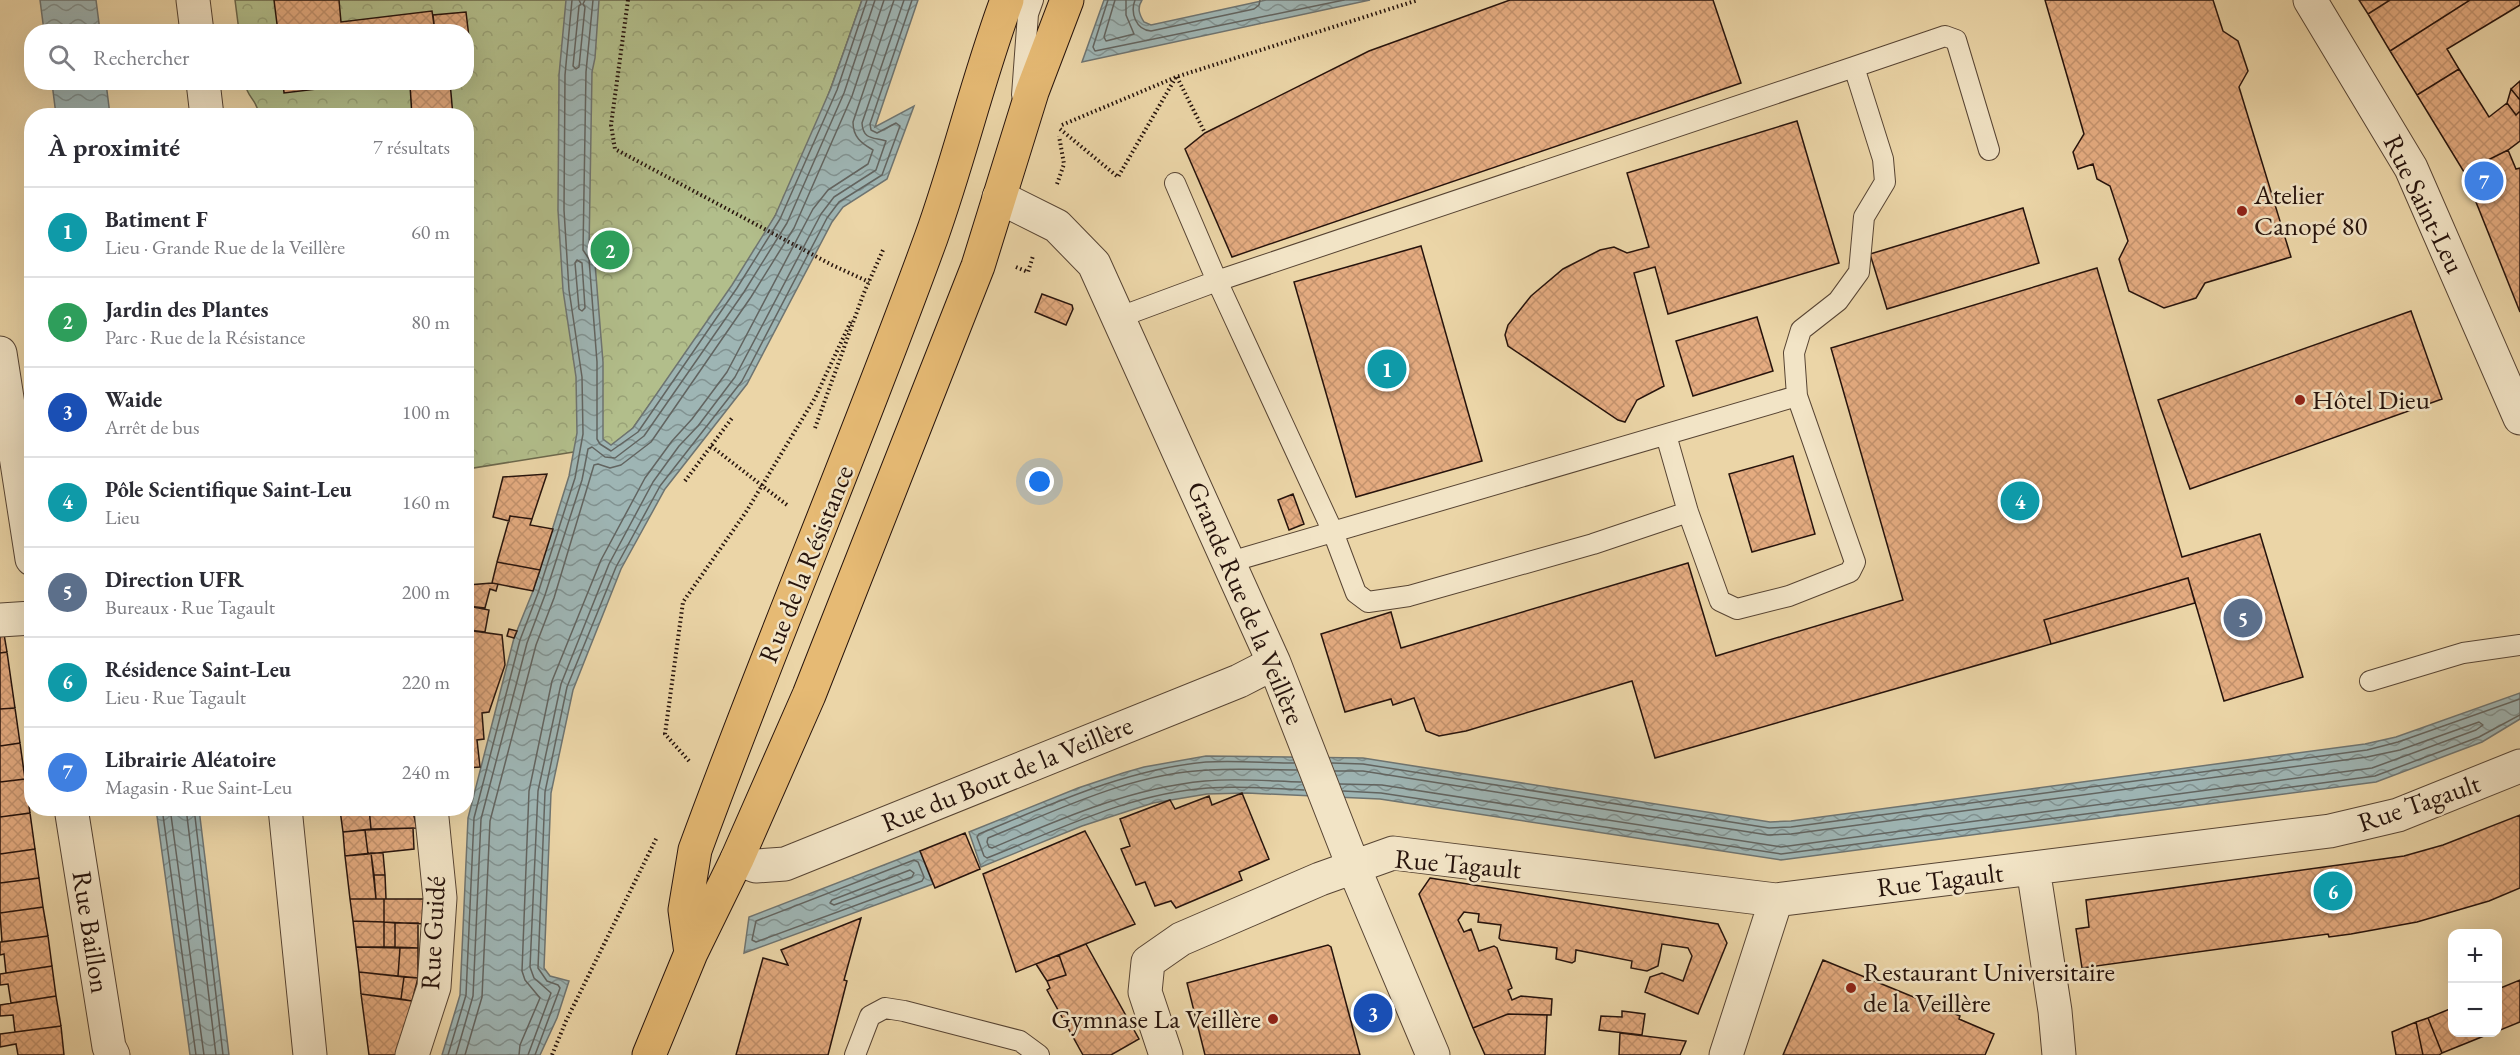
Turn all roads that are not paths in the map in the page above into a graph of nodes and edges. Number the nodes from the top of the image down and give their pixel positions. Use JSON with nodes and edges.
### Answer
{"nodes":[{"id":1,"x":193,"y":0,"type":"edge"},
{"id":2,"x":1007,"y":0,"type":"edge"},
{"id":3,"x":1033,"y":0,"type":"edge"},
{"id":4,"x":1067,"y":0,"type":"edge"},
{"id":5,"x":2310,"y":0,"type":"edge"},
{"id":6,"x":196,"y":24,"type":"edge"},
{"id":7,"x":1854,"y":67,"type":"junction"},
{"id":8,"x":204,"y":90,"type":"edge"},
{"id":9,"x":206,"y":108,"type":"edge"},
{"id":10,"x":1022,"y":123,"type":"junction"},
{"id":11,"x":1989,"y":150,"type":"dead end"},
{"id":12,"x":1175,"y":183,"type":"dead end"},
{"id":13,"x":999,"y":197,"type":"junction"},
{"id":14,"x":1217,"y":281,"type":"junction"},
{"id":15,"x":1120,"y":317,"type":"junction"},
{"id":16,"x":0,"y":353,"type":"edge"},
{"id":17,"x":1797,"y":396,"type":"junction"},
{"id":18,"x":2520,"y":417,"type":"edge"},
{"id":19,"x":1666,"y":435,"type":"junction"},
{"id":20,"x":24,"y":508,"type":"edge"},
{"id":21,"x":1688,"y":512,"type":"junction"},
{"id":22,"x":1333,"y":532,"type":"junction"},
{"id":23,"x":1230,"y":562,"type":"junction"},
{"id":24,"x":24,"y":618,"type":"edge"},
{"id":25,"x":0,"y":620,"type":"edge"},
{"id":26,"x":2520,"y":645,"type":"edge"},
{"id":27,"x":1274,"y":663,"type":"junction"},
{"id":28,"x":2370,"y":681,"type":"dead end"},
{"id":29,"x":2520,"y":766,"type":"edge"},
{"id":30,"x":72,"y":816,"type":"edge"},
{"id":31,"x":286,"y":816,"type":"edge"},
{"id":32,"x":431,"y":816,"type":"edge"},
{"id":33,"x":737,"y":858,"type":"junction"},
{"id":34,"x":1354,"y":868,"type":"junction"},
{"id":35,"x":2033,"y":868,"type":"junction"},
{"id":36,"x":1776,"y":900,"type":"junction"},
{"id":37,"x":691,"y":953,"type":"junction"},
{"id":38,"x":113,"y":1055,"type":"edge"},
{"id":39,"x":310,"y":1055,"type":"edge"},
{"id":40,"x":412,"y":1055,"type":"edge"},
{"id":41,"x":649,"y":1055,"type":"edge"},
{"id":42,"x":855,"y":1055,"type":"edge"},
{"id":43,"x":1040,"y":1055,"type":"edge"},
{"id":44,"x":1166,"y":1055,"type":"edge"},
{"id":45,"x":1433,"y":1055,"type":"edge"},
{"id":46,"x":1726,"y":1055,"type":"edge"},
{"id":47,"x":2059,"y":1055,"type":"edge"}],
"edges":[{"from":1,"to":6,"type":"street"},
{"from":2,"to":37,"type":"main road","name":"Rue de la Résistance"},
{"from":3,"to":10,"type":"lane"},
{"from":4,"to":10,"type":"main road","name":"Rue de la Résistance"},
{"from":5,"to":18,"type":"street","name":"Rue Saint-Leu"},
{"from":7,"to":11,"type":"lane"},
{"from":7,"to":14,"type":"lane"},
{"from":7,"to":17,"type":"lane"},
{"from":8,"to":9,"type":"street"},
{"from":10,"to":13,"type":"main road","name":"Rue de la Résistance"},
{"from":12,"to":14,"type":"lane"},
{"from":13,"to":15,"type":"street","name":"Grande Rue de la Veillère"},
{"from":13,"to":33,"type":"main road","name":"Rue de la Résistance"},
{"from":14,"to":15,"type":"lane"},
{"from":14,"to":22,"type":"lane"},
{"from":15,"to":23,"type":"street","name":"Grande Rue de la Veillère"},
{"from":16,"to":20,"type":"street"},
{"from":17,"to":19,"type":"lane"},
{"from":17,"to":21,"type":"lane"},
{"from":19,"to":21,"type":"lane"},
{"from":19,"to":22,"type":"lane"},
{"from":21,"to":22,"type":"lane"},
{"from":22,"to":23,"type":"lane"},
{"from":23,"to":27,"type":"street","name":"Grande Rue de la Veillère"},
{"from":24,"to":25,"type":"street"},
{"from":26,"to":28,"type":"lane"},
{"from":27,"to":33,"type":"street","name":"Rue du Bout de la Veillère"},
{"from":27,"to":34,"type":"street","name":"Grande Rue de la Veillère"},
{"from":29,"to":35,"type":"street","name":"Rue Tagault"},
{"from":30,"to":38,"type":"street","name":"Rue Baillon"},
{"from":31,"to":39,"type":"street"},
{"from":32,"to":40,"type":"street","name":"Rue Guidé"},
{"from":33,"to":37,"type":"main road","name":"Rue de la Résistance"},
{"from":34,"to":36,"type":"street","name":"Rue Tagault"},
{"from":34,"to":44,"type":"street","name":"Rue Tagault"},
{"from":34,"to":45,"type":"street","name":"Grande Rue de la Veillère"},
{"from":35,"to":36,"type":"street","name":"Rue Tagault"},
{"from":35,"to":47,"type":"street"},
{"from":36,"to":46,"type":"street"},
{"from":37,"to":41,"type":"main road","name":"Rue de la Résistance"},
{"from":42,"to":43,"type":"lane"}]}
